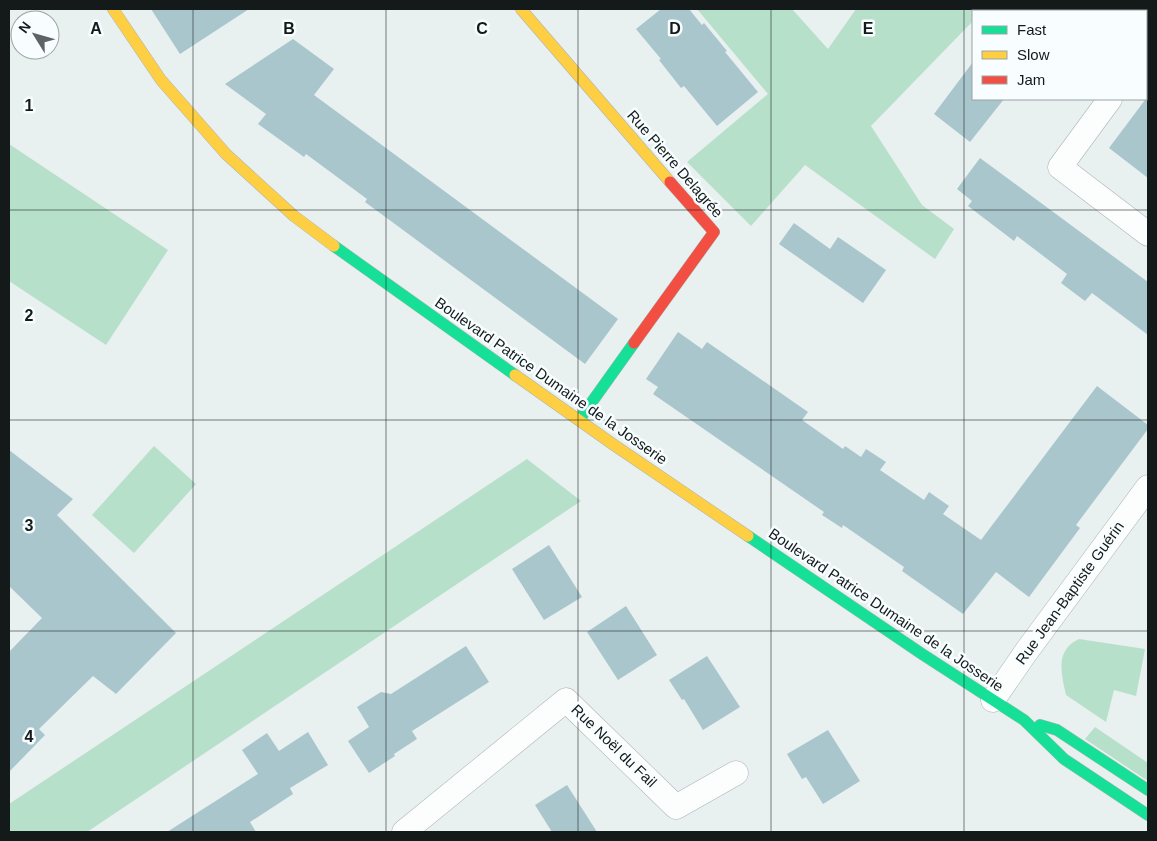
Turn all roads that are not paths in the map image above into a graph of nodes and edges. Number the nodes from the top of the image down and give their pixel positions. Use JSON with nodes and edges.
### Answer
{"nodes":[{"id":1,"x":113,"y":9,"type":"edge"},
{"id":2,"x":521,"y":9,"type":"edge"},
{"id":3,"x":1109,"y":100,"type":"edge"},
{"id":4,"x":1148,"y":234,"type":"edge"},
{"id":5,"x":579,"y":420,"type":"junction"},
{"id":6,"x":1148,"y":487,"type":"edge"},
{"id":7,"x":993,"y":700,"type":"junction"},
{"id":8,"x":1024,"y":720,"type":"junction"},
{"id":9,"x":736,"y":773,"type":"dead end"},
{"id":10,"x":1148,"y":790,"type":"edge"},
{"id":11,"x":1148,"y":815,"type":"edge"},
{"id":12,"x":404,"y":832,"type":"edge"}],
"edges":[{"from":1,"to":5,"type":"street","name":"Boulevard Patrice Dumaine de la Josserie"},
{"from":2,"to":5,"type":"street","name":"Rue Pierre Delagrée"},
{"from":3,"to":4,"type":"street"},
{"from":5,"to":7,"type":"street","name":"Boulevard Patrice Dumaine de la Josserie"},
{"from":6,"to":7,"type":"street","name":"Rue Jean-Baptiste Guérin"},
{"from":7,"to":8,"type":"street","name":"Boulevard Patrice Dumaine de la Josserie"},
{"from":8,"to":10,"type":"street","name":"Boulevard Patrice Dumaine de la Josserie"},
{"from":8,"to":11,"type":"street","name":"Boulevard Patrice Dumaine de la Josserie"},
{"from":9,"to":12,"type":"street","name":"Rue Noël du Fail"}]}
